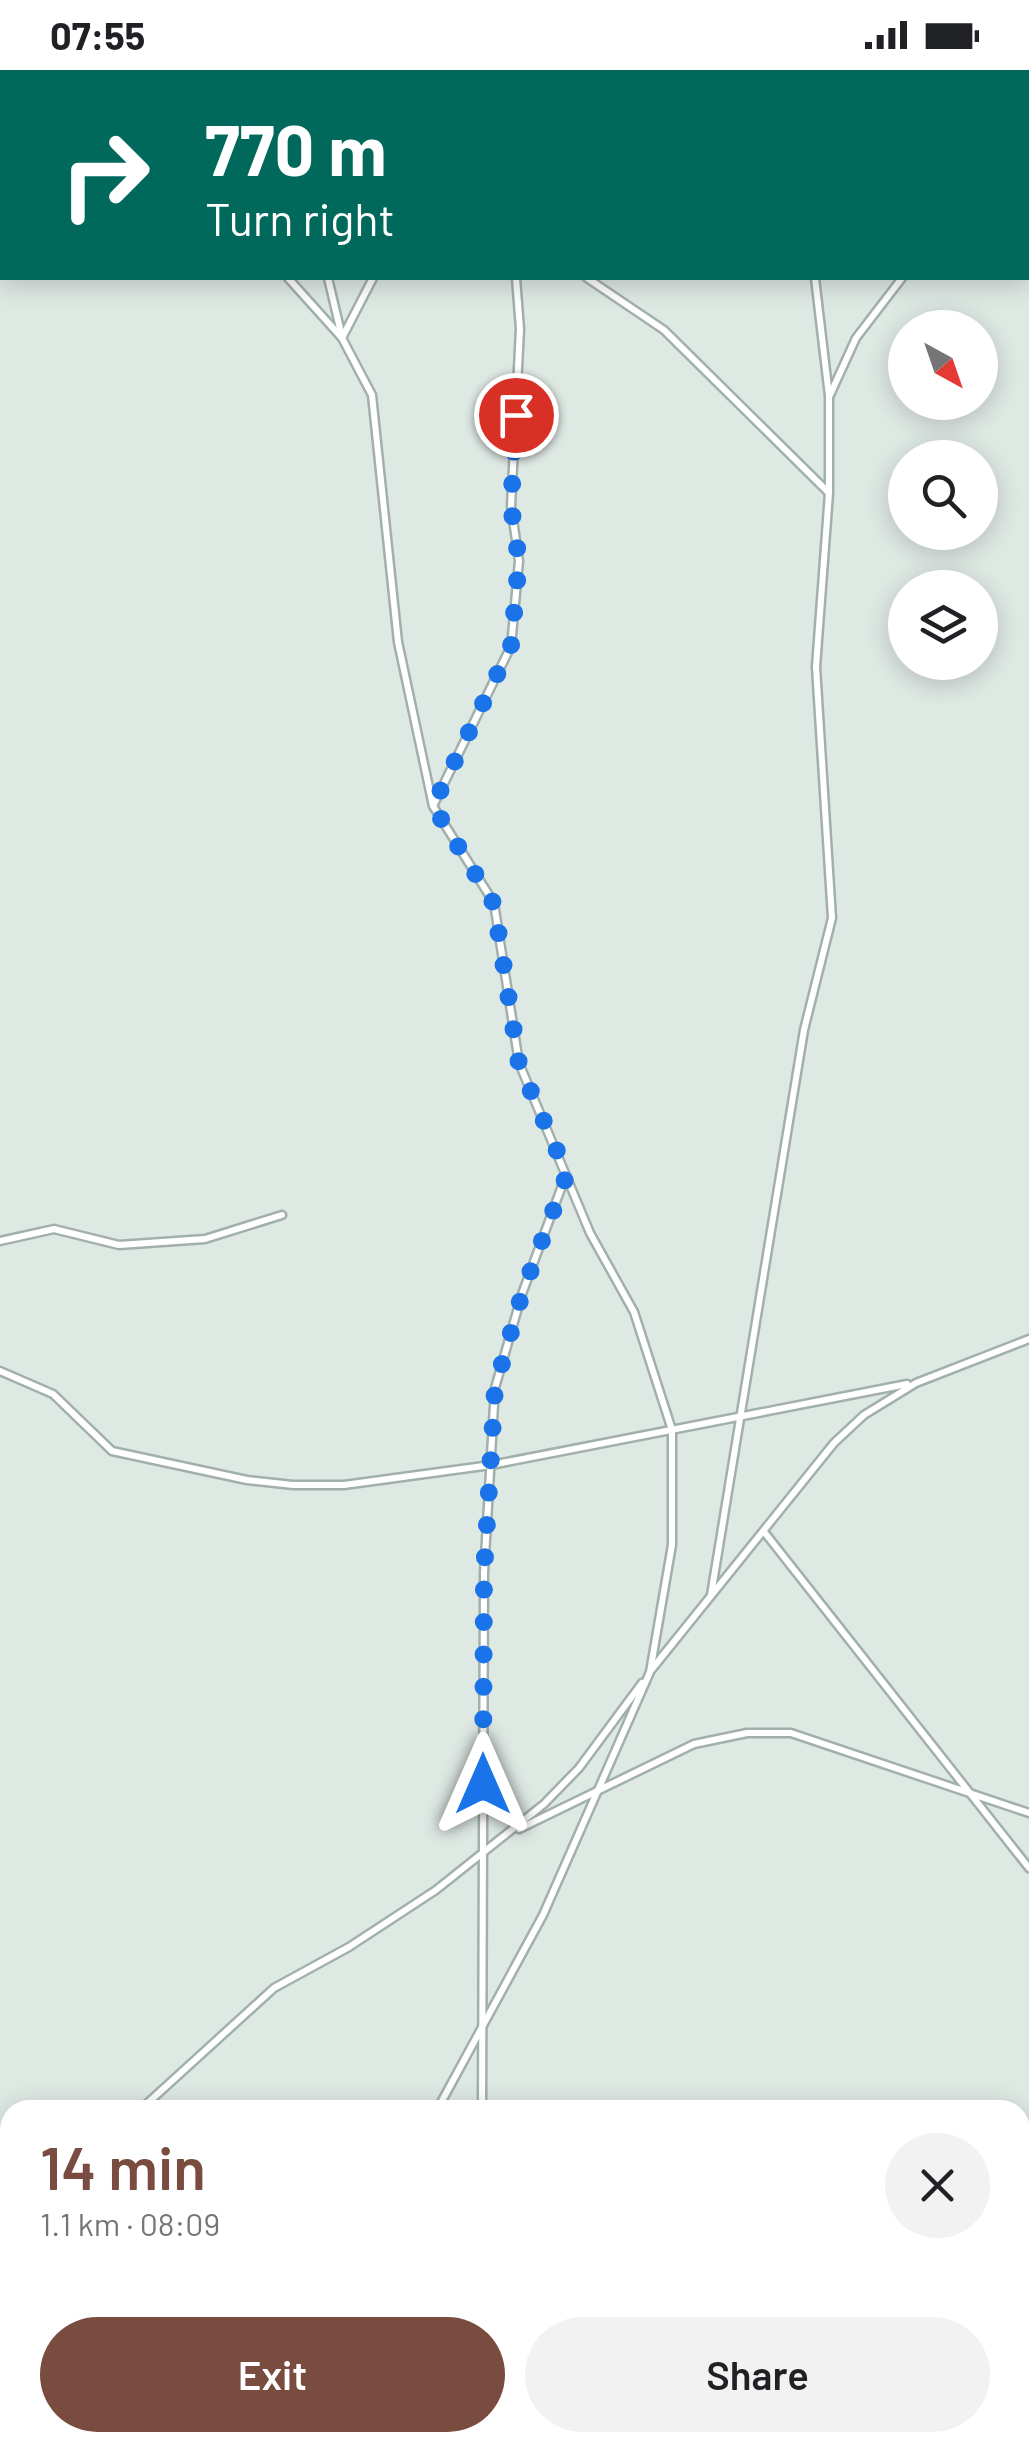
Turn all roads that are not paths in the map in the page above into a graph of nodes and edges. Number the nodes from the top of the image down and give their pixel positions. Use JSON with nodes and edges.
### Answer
{"nodes":[{"id":1,"x":290,"y":280,"type":"edge"},
{"id":2,"x":328,"y":280,"type":"edge"},
{"id":3,"x":372,"y":280,"type":"edge"},
{"id":4,"x":516,"y":280,"type":"edge"},
{"id":5,"x":590,"y":280,"type":"edge"},
{"id":6,"x":815,"y":280,"type":"edge"},
{"id":7,"x":900,"y":280,"type":"edge"},
{"id":8,"x":342,"y":338,"type":"junction"},
{"id":9,"x":830,"y":396,"type":"junction"},
{"id":10,"x":829,"y":493,"type":"junction"},
{"id":11,"x":433,"y":806,"type":"junction"},
{"id":12,"x":567,"y":1174,"type":"junction"},
{"id":13,"x":282,"y":1215,"type":"dead end"},
{"id":14,"x":0,"y":1241,"type":"edge"},
{"id":15,"x":1029,"y":1339,"type":"edge"},
{"id":16,"x":0,"y":1371,"type":"edge"},
{"id":17,"x":916,"y":1382,"type":"junction"},
{"id":18,"x":744,"y":1414,"type":"junction"},
{"id":19,"x":672,"y":1430,"type":"junction"},
{"id":20,"x":491,"y":1465,"type":"junction"},
{"id":21,"x":764,"y":1532,"type":"junction"},
{"id":22,"x":711,"y":1595,"type":"junction"},
{"id":23,"x":650,"y":1672,"type":"junction"},
{"id":24,"x":597,"y":1792,"type":"junction"},
{"id":25,"x":975,"y":1796,"type":"junction"},
{"id":26,"x":1029,"y":1813,"type":"edge"},
{"id":27,"x":504,"y":1836,"type":"junction"},
{"id":28,"x":483,"y":1854,"type":"junction"},
{"id":29,"x":1029,"y":1868,"type":"edge"},
{"id":30,"x":481,"y":2034,"type":"junction"},
{"id":31,"x":151,"y":2100,"type":"edge"},
{"id":32,"x":443,"y":2100,"type":"edge"},
{"id":33,"x":482,"y":2100,"type":"edge"}],
"edges":[{"from":1,"to":8,"type":"street"},
{"from":2,"to":8,"type":"street"},
{"from":3,"to":8,"type":"street"},
{"from":4,"to":11,"type":"street"},
{"from":5,"to":10,"type":"street"},
{"from":6,"to":9,"type":"street"},
{"from":7,"to":9,"type":"street"},
{"from":8,"to":11,"type":"street"},
{"from":9,"to":10,"type":"street"},
{"from":10,"to":18,"type":"street"},
{"from":11,"to":12,"type":"street"},
{"from":12,"to":19,"type":"street"},
{"from":12,"to":20,"type":"street"},
{"from":13,"to":14,"type":"street"},
{"from":15,"to":17,"type":"street"},
{"from":16,"to":20,"type":"street"},
{"from":17,"to":18,"type":"street"},
{"from":17,"to":21,"type":"street"},
{"from":18,"to":19,"type":"street"},
{"from":18,"to":22,"type":"street"},
{"from":19,"to":20,"type":"street"},
{"from":19,"to":23,"type":"street"},
{"from":20,"to":28,"type":"street"},
{"from":21,"to":22,"type":"street"},
{"from":21,"to":25,"type":"street"},
{"from":22,"to":23,"type":"street"},
{"from":23,"to":24,"type":"street"},
{"from":23,"to":27,"type":"street"},
{"from":24,"to":25,"type":"street"},
{"from":24,"to":27,"type":"street"},
{"from":24,"to":30,"type":"street"},
{"from":25,"to":26,"type":"street"},
{"from":25,"to":29,"type":"street"},
{"from":27,"to":28,"type":"street"},
{"from":28,"to":30,"type":"street"},
{"from":28,"to":31,"type":"street"},
{"from":30,"to":32,"type":"street"},
{"from":30,"to":33,"type":"street"}]}
